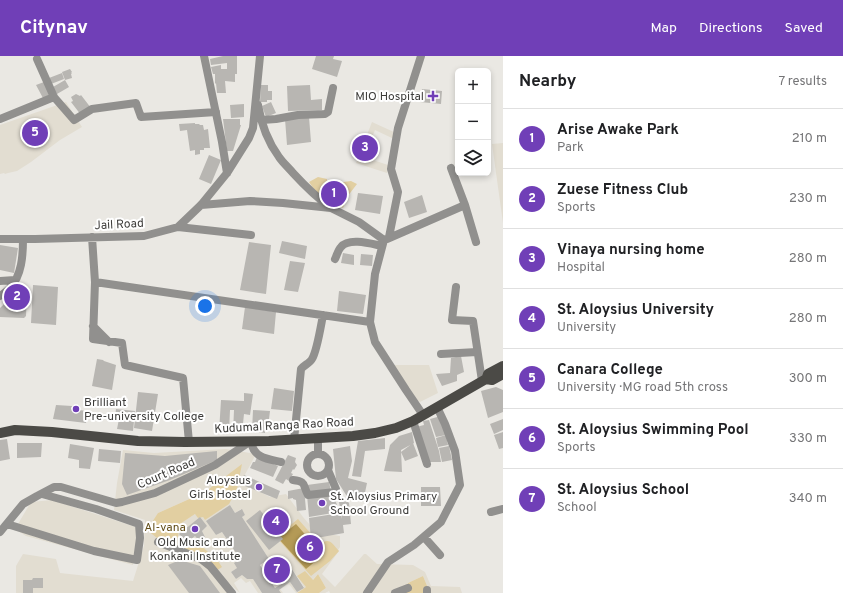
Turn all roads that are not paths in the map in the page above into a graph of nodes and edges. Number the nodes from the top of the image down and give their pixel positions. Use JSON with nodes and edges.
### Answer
{"nodes":[{"id":1,"x":204,"y":56,"type":"edge"},
{"id":2,"x":260,"y":56,"type":"edge"},
{"id":3,"x":421,"y":56,"type":"edge"},
{"id":4,"x":37,"y":59,"type":"dead end"},
{"id":5,"x":333,"y":88,"type":"dead end"},
{"id":6,"x":256,"y":96,"type":"junction"},
{"id":7,"x":54,"y":97,"type":"junction"},
{"id":8,"x":216,"y":112,"type":"junction"},
{"id":9,"x":0,"y":119,"type":"edge"},
{"id":10,"x":262,"y":120,"type":"junction"},
{"id":11,"x":451,"y":168,"type":"dead end"},
{"id":12,"x":227,"y":173,"type":"junction"},
{"id":13,"x":216,"y":187,"type":"junction"},
{"id":14,"x":226,"y":203,"type":"junction"},
{"id":15,"x":201,"y":205,"type":"junction"},
{"id":16,"x":465,"y":205,"type":"junction"},
{"id":17,"x":331,"y":208,"type":"junction"},
{"id":18,"x":178,"y":227,"type":"junction"},
{"id":19,"x":251,"y":235,"type":"dead end"},
{"id":20,"x":92,"y":237,"type":"junction"},
{"id":21,"x":0,"y":239,"type":"edge"},
{"id":22,"x":23,"y":239,"type":"junction"},
{"id":23,"x":385,"y":241,"type":"junction"},
{"id":24,"x":476,"y":242,"type":"dead end"},
{"id":25,"x":335,"y":259,"type":"dead end"},
{"id":26,"x":16,"y":280,"type":"junction"},
{"id":27,"x":0,"y":281,"type":"edge"},
{"id":28,"x":95,"y":282,"type":"junction"},
{"id":29,"x":456,"y":287,"type":"dead end"},
{"id":30,"x":0,"y":296,"type":"edge"},
{"id":31,"x":323,"y":315,"type":"junction"},
{"id":32,"x":370,"y":322,"type":"junction"},
{"id":33,"x":477,"y":352,"type":"junction"},
{"id":34,"x":442,"y":354,"type":"dead end"},
{"id":35,"x":502,"y":371,"type":"edge"},
{"id":36,"x":485,"y":378,"type":"junction"},
{"id":37,"x":437,"y":408,"type":"junction"},
{"id":38,"x":423,"y":415,"type":"junction"},
{"id":39,"x":413,"y":421,"type":"junction"},
{"id":40,"x":1,"y":429,"type":"edge"},
{"id":41,"x":318,"y":438,"type":"junction"},
{"id":42,"x":294,"y":440,"type":"junction"},
{"id":43,"x":189,"y":442,"type":"junction"},
{"id":44,"x":250,"y":444,"type":"junction"},
{"id":45,"x":318,"y":454,"type":"junction"},
{"id":46,"x":281,"y":462,"type":"dead end"},
{"id":47,"x":427,"y":464,"type":"dead end"},
{"id":48,"x":328,"y":470,"type":"junction"},
{"id":49,"x":293,"y":480,"type":"dead end"},
{"id":50,"x":42,"y":494,"type":"junction"},
{"id":51,"x":503,"y":509,"type":"edge"},
{"id":52,"x":491,"y":512,"type":"dead end"},
{"id":53,"x":7,"y":524,"type":"junction"},
{"id":54,"x":0,"y":532,"type":"edge"},
{"id":55,"x":424,"y":537,"type":"junction"},
{"id":56,"x":158,"y":542,"type":"dead end"},
{"id":57,"x":440,"y":555,"type":"dead end"},
{"id":58,"x":408,"y":588,"type":"dead end"},
{"id":59,"x":232,"y":593,"type":"edge"},
{"id":60,"x":367,"y":593,"type":"edge"},
{"id":61,"x":395,"y":593,"type":"edge"}],
"edges":[{"from":1,"to":8,"type":"street"},
{"from":2,"to":6,"type":"street","name":"Jail Road"},
{"from":3,"to":23,"type":"street"},
{"from":4,"to":7,"type":"street"},
{"from":5,"to":10,"type":"street"},
{"from":6,"to":10,"type":"street"},
{"from":6,"to":12,"type":"street","name":"Jail Road"},
{"from":7,"to":8,"type":"street"},
{"from":7,"to":9,"type":"street"},
{"from":8,"to":12,"type":"street"},
{"from":10,"to":17,"type":"street"},
{"from":11,"to":16,"type":"street"},
{"from":12,"to":13,"type":"street","name":"Jail Road"},
{"from":13,"to":14,"type":"street"},
{"from":13,"to":15,"type":"street","name":"Jail Road"},
{"from":14,"to":15,"type":"street"},
{"from":14,"to":17,"type":"street"},
{"from":15,"to":18,"type":"street","name":"Jail Road"},
{"from":16,"to":23,"type":"street"},
{"from":16,"to":24,"type":"street"},
{"from":17,"to":23,"type":"street"},
{"from":18,"to":19,"type":"street"},
{"from":18,"to":20,"type":"street","name":"Jail Road"},
{"from":20,"to":22,"type":"street","name":"Jail Road"},
{"from":20,"to":28,"type":"street"},
{"from":21,"to":22,"type":"street","name":"Jail Road"},
{"from":22,"to":26,"type":"street"},
{"from":23,"to":25,"type":"street"},
{"from":23,"to":32,"type":"street"},
{"from":26,"to":27,"type":"street"},
{"from":26,"to":30,"type":"street"},
{"from":28,"to":31,"type":"street"},
{"from":28,"to":43,"type":"street"},
{"from":29,"to":33,"type":"street"},
{"from":31,"to":32,"type":"street"},
{"from":31,"to":42,"type":"street"},
{"from":32,"to":38,"type":"street"},
{"from":33,"to":34,"type":"street"},
{"from":33,"to":36,"type":"street"},
{"from":35,"to":36,"type":"main road","name":"Kudumal Ranga Rao Road"},
{"from":36,"to":37,"type":"main road","name":"Kudumal Ranga Rao Road"},
{"from":37,"to":38,"type":"main road","name":"Kudumal Ranga Rao Road"},
{"from":37,"to":55,"type":"street"},
{"from":38,"to":39,"type":"main road","name":"Kudumal Ranga Rao Road"},
{"from":39,"to":41,"type":"main road","name":"Kudumal Ranga Rao Road"},
{"from":39,"to":47,"type":"street"},
{"from":40,"to":43,"type":"main road","name":"Kudumal Ranga Rao Road"},
{"from":41,"to":42,"type":"main road","name":"Kudumal Ranga Rao Road"},
{"from":41,"to":45,"type":"street"},
{"from":42,"to":44,"type":"main road","name":"Kudumal Ranga Rao Road"},
{"from":43,"to":44,"type":"main road","name":"Kudumal Ranga Rao Road"},
{"from":44,"to":46,"type":"street"},
{"from":44,"to":50,"type":"street","name":"Court Road"},
{"from":45,"to":48,"type":"street"},
{"from":45,"to":48,"type":"street"},
{"from":48,"to":49,"type":"street"},
{"from":50,"to":53,"type":"street","name":"Court Road"},
{"from":50,"to":53,"type":"street"},
{"from":51,"to":52,"type":"street"},
{"from":53,"to":54,"type":"street","name":"Court Road"},
{"from":55,"to":57,"type":"street"},
{"from":55,"to":60,"type":"street"},
{"from":56,"to":59,"type":"street"},
{"from":58,"to":61,"type":"street"}]}
